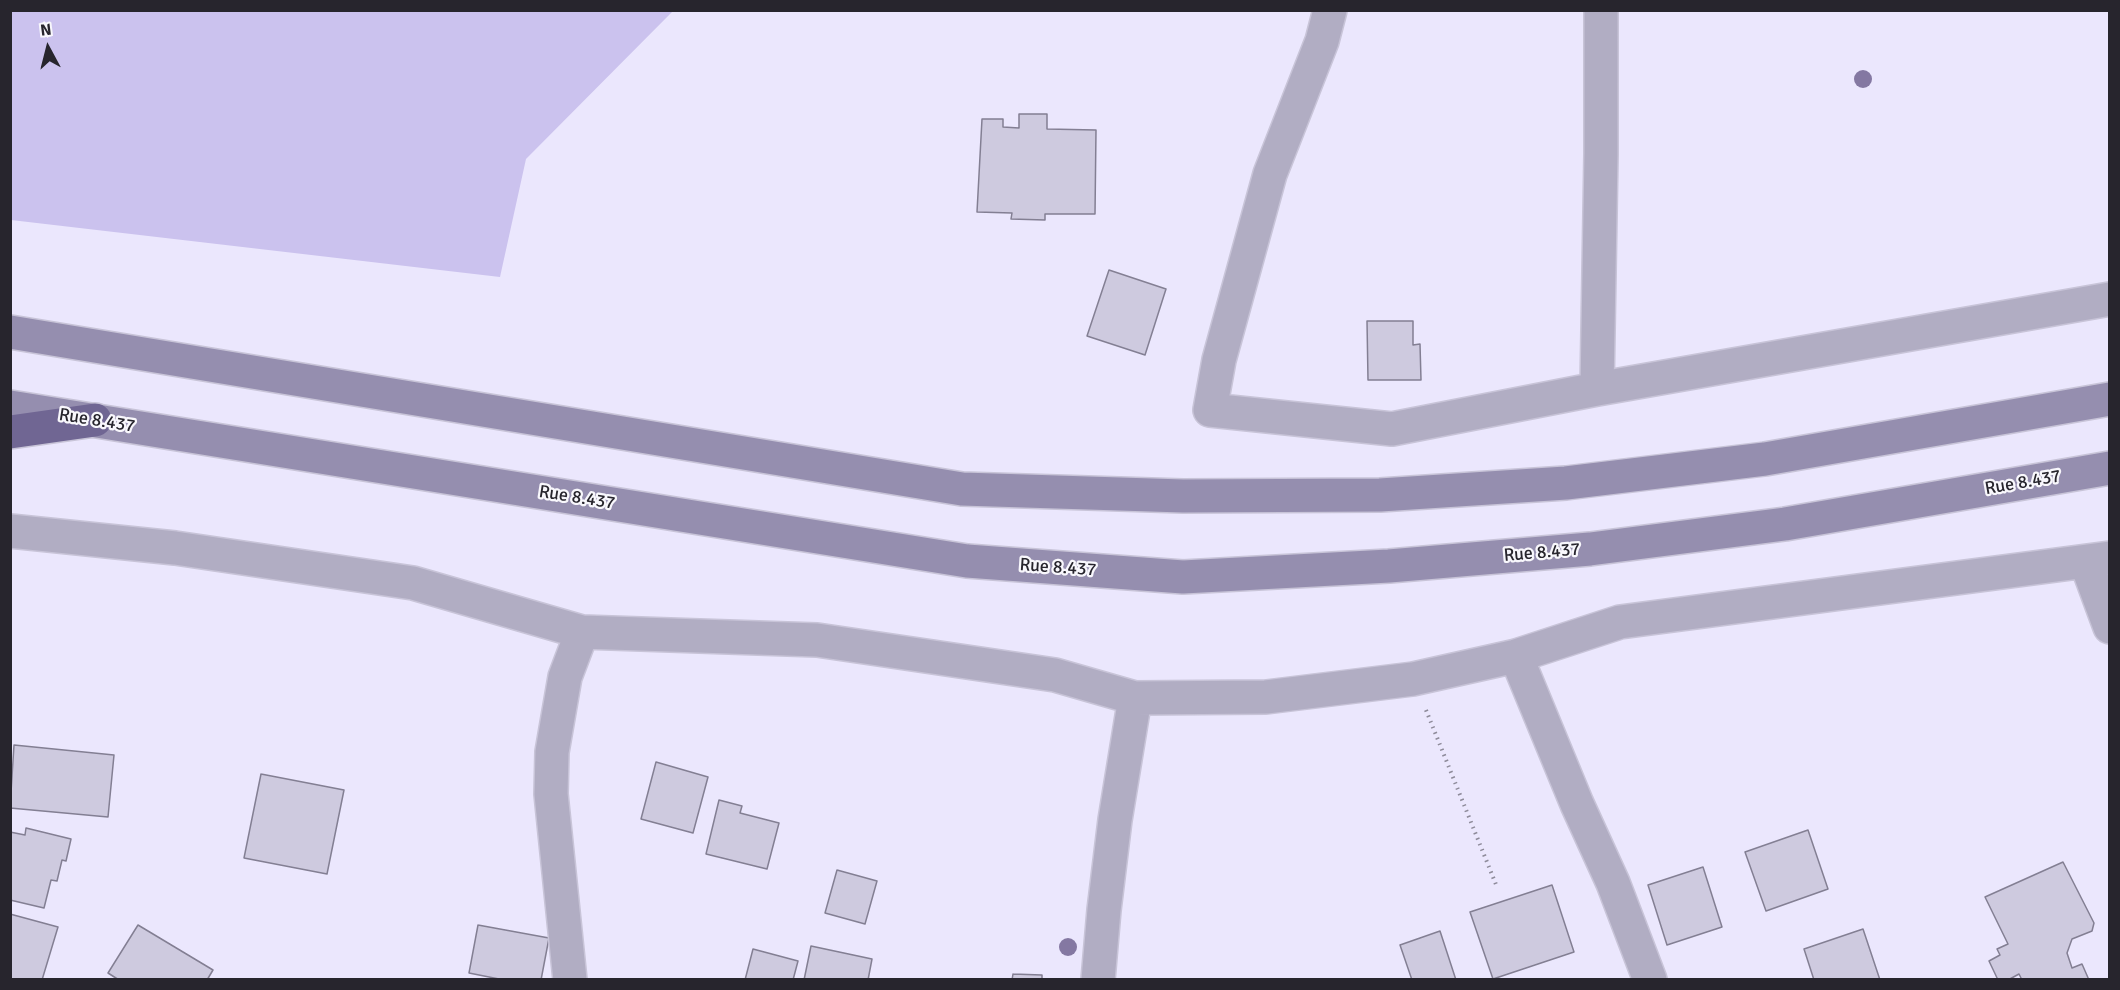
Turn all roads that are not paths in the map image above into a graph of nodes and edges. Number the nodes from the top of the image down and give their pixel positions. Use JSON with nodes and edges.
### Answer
{"nodes":[{"id":1,"x":1330,"y":10,"type":"edge"},
{"id":2,"x":1601,"y":10,"type":"edge"},
{"id":3,"x":2109,"y":299,"type":"edge"},
{"id":4,"x":10,"y":332,"type":"edge"},
{"id":5,"x":1598,"y":389,"type":"junction"},
{"id":6,"x":2109,"y":399,"type":"edge"},
{"id":7,"x":10,"y":407,"type":"edge"},
{"id":8,"x":95,"y":420,"type":"junction"},
{"id":9,"x":10,"y":432,"type":"edge"},
{"id":10,"x":2109,"y":468,"type":"edge"},
{"id":11,"x":10,"y":531,"type":"edge"},
{"id":12,"x":2098,"y":560,"type":"edge"},
{"id":13,"x":2109,"y":627,"type":"edge"},
{"id":14,"x":582,"y":632,"type":"junction"},
{"id":15,"x":1516,"y":656,"type":"junction"},
{"id":16,"x":1135,"y":698,"type":"junction"},
{"id":17,"x":570,"y":980,"type":"edge"},
{"id":18,"x":1098,"y":980,"type":"edge"},
{"id":19,"x":1650,"y":980,"type":"edge"}],
"edges":[{"from":1,"to":5,"type":"street"},
{"from":2,"to":5,"type":"street"},
{"from":3,"to":5,"type":"street"},
{"from":4,"to":6,"type":"main road"},
{"from":7,"to":8,"type":"main road","name":"Rue 8.437"},
{"from":8,"to":9,"type":"highway"},
{"from":8,"to":10,"type":"main road","name":"Rue 8.437"},
{"from":11,"to":14,"type":"street"},
{"from":12,"to":13,"type":"street"},
{"from":12,"to":15,"type":"street"},
{"from":14,"to":16,"type":"street"},
{"from":14,"to":17,"type":"street"},
{"from":15,"to":16,"type":"street"},
{"from":15,"to":19,"type":"street"},
{"from":16,"to":18,"type":"street"}]}
